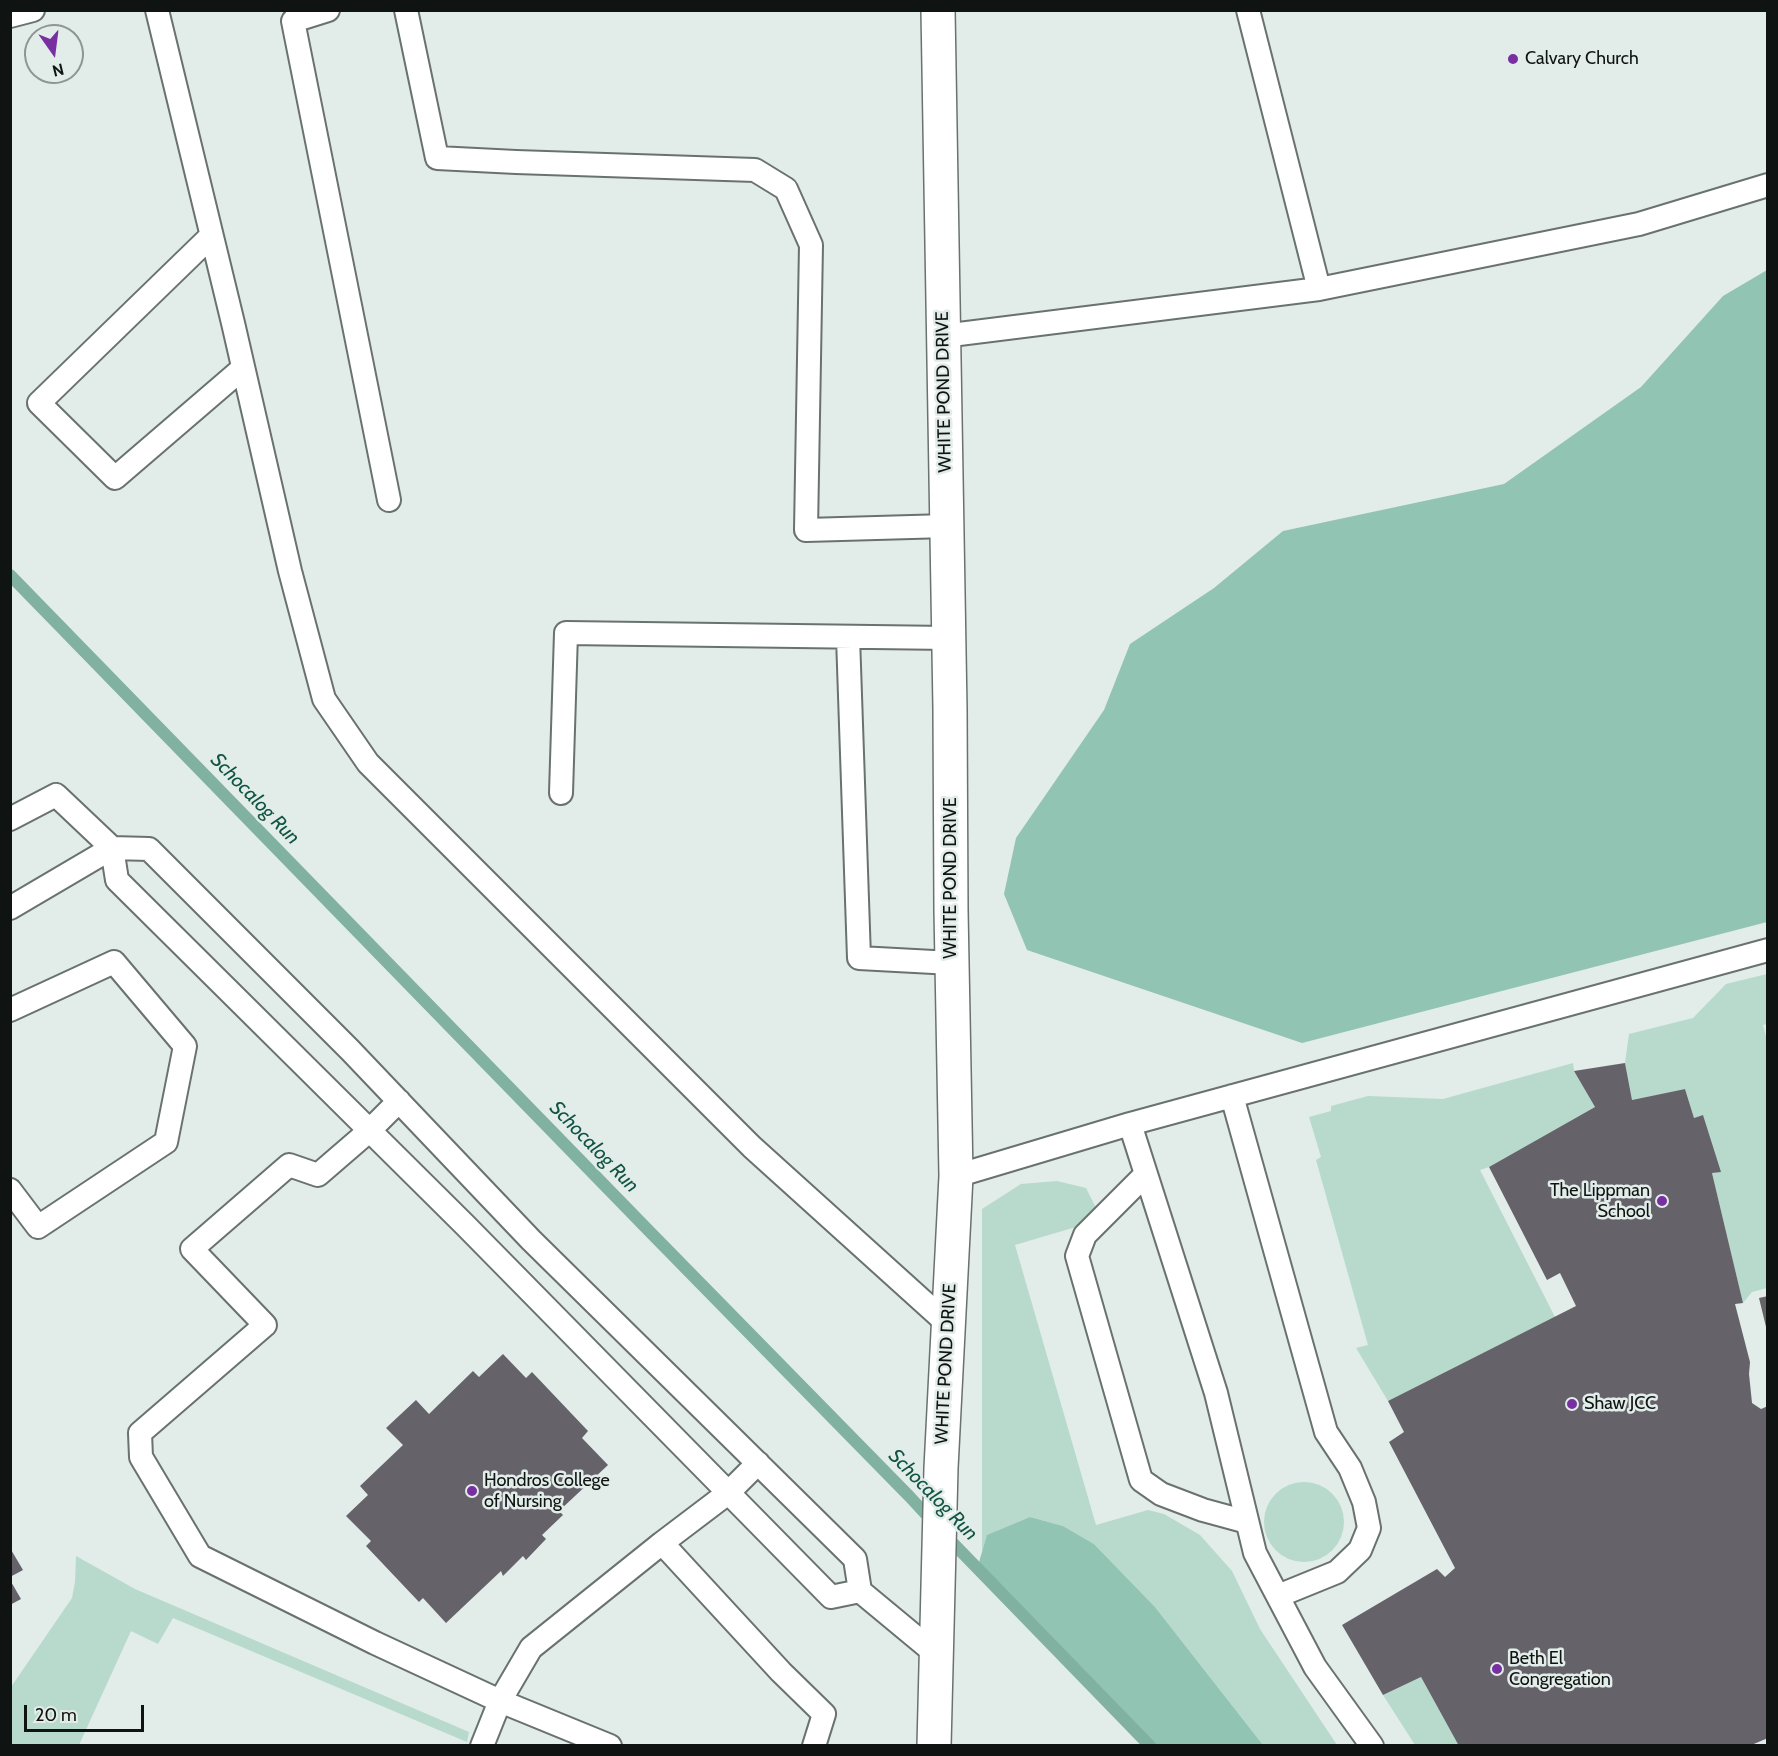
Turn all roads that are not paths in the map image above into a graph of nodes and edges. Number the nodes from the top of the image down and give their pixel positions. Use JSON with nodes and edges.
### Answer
{"nodes":[{"id":1,"x":33,"y":10,"type":"edge"},
{"id":2,"x":157,"y":10,"type":"edge"},
{"id":3,"x":328,"y":10,"type":"edge"},
{"id":4,"x":406,"y":10,"type":"edge"},
{"id":5,"x":938,"y":10,"type":"edge"},
{"id":6,"x":1248,"y":10,"type":"edge"},
{"id":7,"x":10,"y":16,"type":"edge"},
{"id":8,"x":1767,"y":185,"type":"edge"},
{"id":9,"x":211,"y":236,"type":"junction"},
{"id":10,"x":1319,"y":289,"type":"junction"},
{"id":11,"x":943,"y":336,"type":"junction"},
{"id":12,"x":243,"y":368,"type":"junction"},
{"id":13,"x":389,"y":500,"type":"dead end"},
{"id":14,"x":947,"y":526,"type":"junction"},
{"id":15,"x":848,"y":637,"type":"junction"},
{"id":16,"x":949,"y":638,"type":"junction"},
{"id":17,"x":561,"y":793,"type":"dead end"},
{"id":18,"x":10,"y":819,"type":"edge"},
{"id":19,"x":112,"y":848,"type":"junction"},
{"id":20,"x":10,"y":908,"type":"edge"},
{"id":21,"x":1767,"y":950,"type":"edge"},
{"id":22,"x":952,"y":963,"type":"junction"},
{"id":23,"x":10,"y":1010,"type":"edge"},
{"id":24,"x":1232,"y":1096,"type":"junction"},
{"id":25,"x":399,"y":1101,"type":"junction"},
{"id":26,"x":1130,"y":1124,"type":"junction"},
{"id":27,"x":369,"y":1131,"type":"junction"},
{"id":28,"x":1146,"y":1174,"type":"junction"},
{"id":29,"x":956,"y":1176,"type":"junction"},
{"id":30,"x":10,"y":1190,"type":"edge"},
{"id":31,"x":948,"y":1324,"type":"junction"},
{"id":32,"x":758,"y":1463,"type":"junction"},
{"id":33,"x":728,"y":1493,"type":"junction"},
{"id":34,"x":1247,"y":1522,"type":"junction"},
{"id":35,"x":662,"y":1543,"type":"junction"},
{"id":36,"x":860,"y":1591,"type":"junction"},
{"id":37,"x":1278,"y":1596,"type":"junction"},
{"id":38,"x":936,"y":1654,"type":"junction"},
{"id":39,"x":500,"y":1701,"type":"junction"},
{"id":40,"x":482,"y":1746,"type":"edge"},
{"id":41,"x":610,"y":1746,"type":"edge"},
{"id":42,"x":814,"y":1746,"type":"edge"},
{"id":43,"x":934,"y":1746,"type":"edge"},
{"id":44,"x":1372,"y":1746,"type":"edge"}],
"edges":[{"from":1,"to":7,"type":"lane"},
{"from":2,"to":9,"type":"lane"},
{"from":3,"to":13,"type":"lane"},
{"from":4,"to":14,"type":"lane"},
{"from":5,"to":11,"type":"street","name":"WHITE POND DRIVE"},
{"from":6,"to":10,"type":"lane"},
{"from":8,"to":10,"type":"lane"},
{"from":9,"to":12,"type":"lane"},
{"from":9,"to":12,"type":"lane"},
{"from":10,"to":11,"type":"lane"},
{"from":11,"to":14,"type":"street","name":"WHITE POND DRIVE"},
{"from":12,"to":31,"type":"lane"},
{"from":14,"to":16,"type":"street","name":"WHITE POND DRIVE"},
{"from":15,"to":16,"type":"lane"},
{"from":15,"to":17,"type":"lane"},
{"from":15,"to":22,"type":"lane"},
{"from":16,"to":22,"type":"street","name":"WHITE POND DRIVE"},
{"from":18,"to":19,"type":"lane"},
{"from":19,"to":20,"type":"lane"},
{"from":19,"to":25,"type":"lane"},
{"from":19,"to":27,"type":"lane"},
{"from":21,"to":24,"type":"lane"},
{"from":22,"to":29,"type":"street","name":"WHITE POND DRIVE"},
{"from":23,"to":30,"type":"lane"},
{"from":24,"to":26,"type":"lane"},
{"from":24,"to":37,"type":"lane"},
{"from":25,"to":27,"type":"lane"},
{"from":25,"to":32,"type":"lane"},
{"from":26,"to":28,"type":"lane"},
{"from":26,"to":29,"type":"lane"},
{"from":27,"to":33,"type":"lane"},
{"from":27,"to":39,"type":"lane"},
{"from":28,"to":34,"type":"lane"},
{"from":28,"to":34,"type":"lane"},
{"from":29,"to":31,"type":"street","name":"WHITE POND DRIVE"},
{"from":31,"to":38,"type":"street","name":"WHITE POND DRIVE"},
{"from":32,"to":33,"type":"lane"},
{"from":32,"to":36,"type":"lane"},
{"from":33,"to":35,"type":"lane"},
{"from":33,"to":36,"type":"lane"},
{"from":34,"to":37,"type":"lane"},
{"from":35,"to":39,"type":"lane"},
{"from":35,"to":42,"type":"lane"},
{"from":36,"to":38,"type":"lane"},
{"from":37,"to":44,"type":"lane"},
{"from":38,"to":43,"type":"street","name":"WHITE POND DRIVE"},
{"from":39,"to":40,"type":"lane"},
{"from":39,"to":41,"type":"lane"}]}
